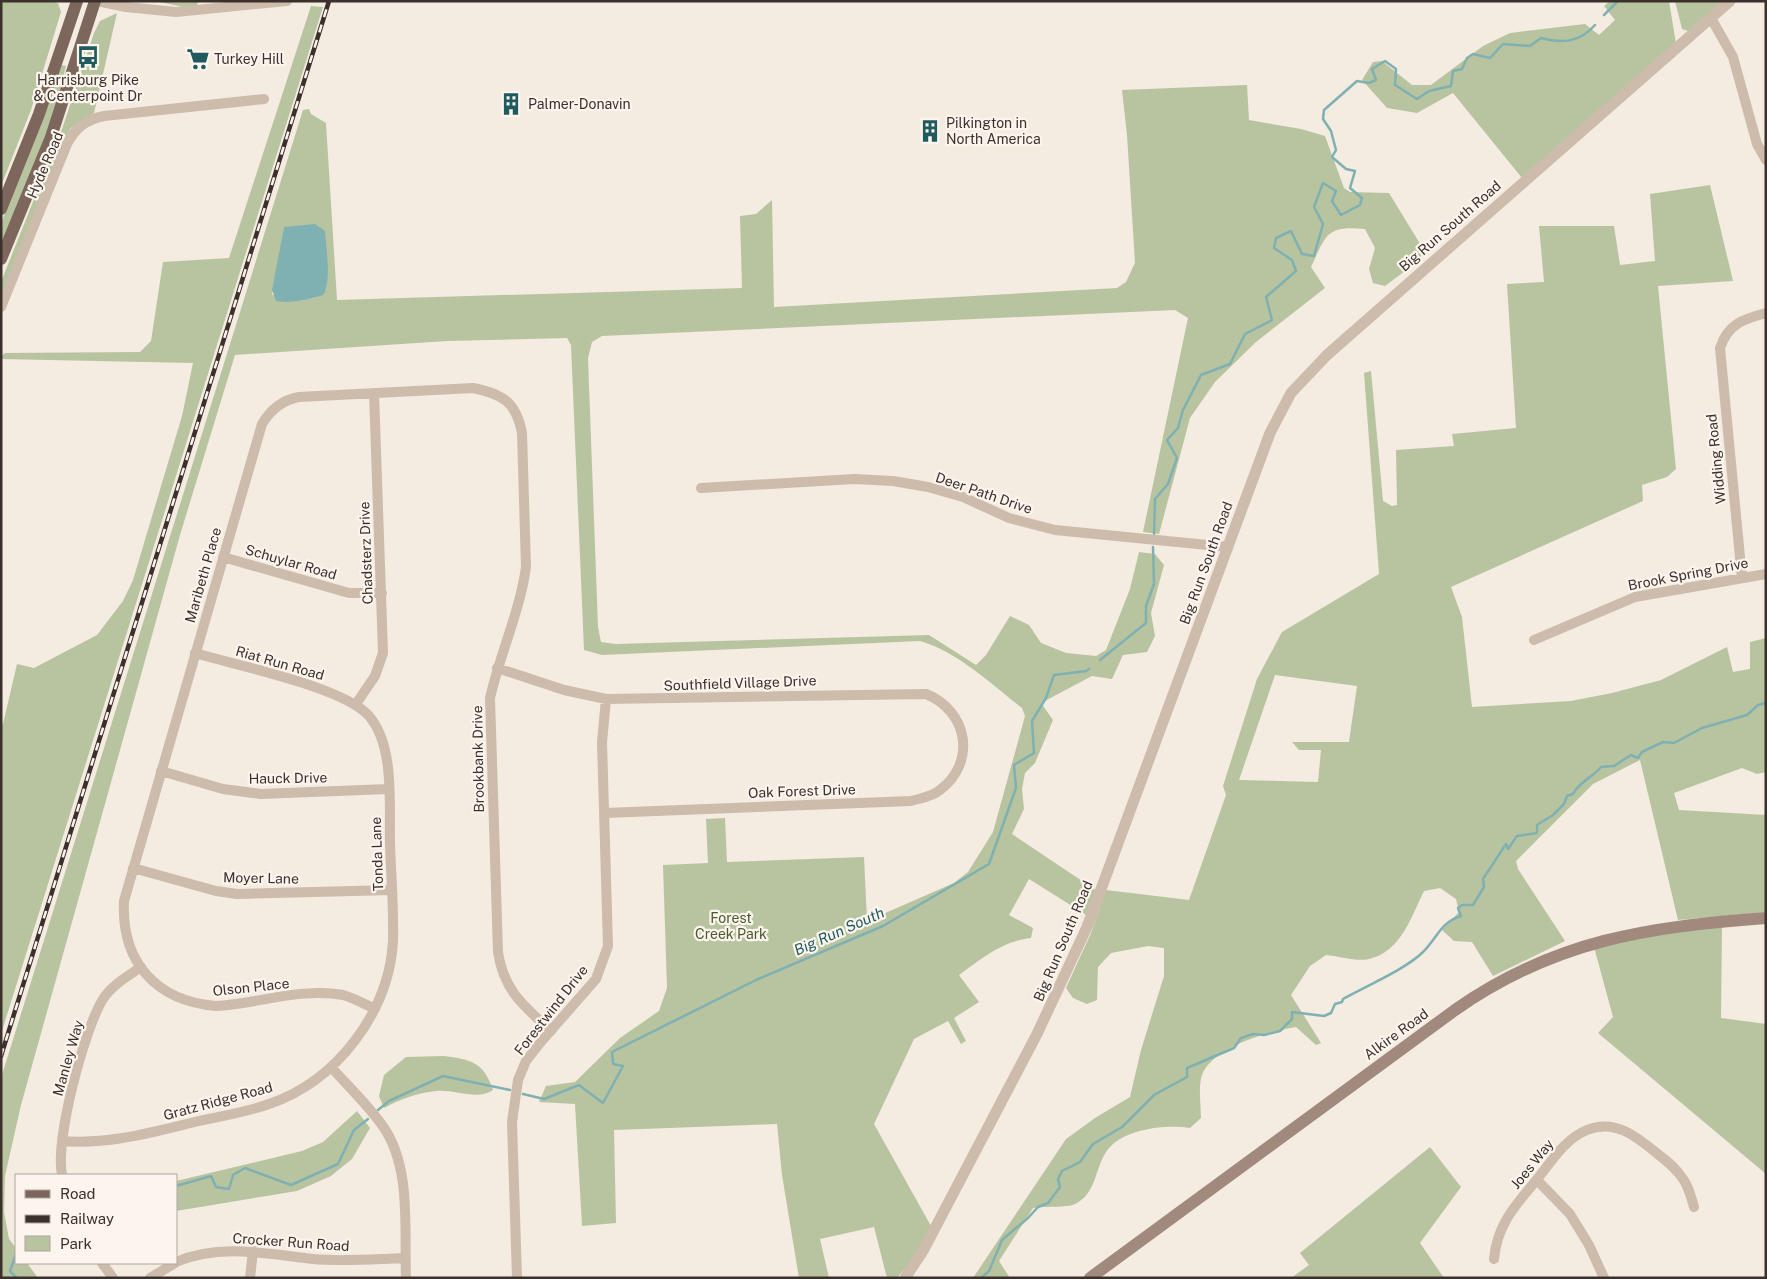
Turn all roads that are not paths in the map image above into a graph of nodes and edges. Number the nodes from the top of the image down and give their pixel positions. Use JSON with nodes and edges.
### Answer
{"nodes":[{"id":1,"x":77,"y":1,"type":"edge"},
{"id":2,"x":96,"y":1,"type":"edge"},
{"id":3,"x":131,"y":1,"type":"edge"},
{"id":4,"x":287,"y":1,"type":"edge"},
{"id":5,"x":1730,"y":1,"type":"edge"},
{"id":6,"x":145,"y":8,"type":"junction"},
{"id":7,"x":1711,"y":18,"type":"junction"},
{"id":8,"x":264,"y":99,"type":"dead end"},
{"id":9,"x":1766,"y":160,"type":"edge"},
{"id":10,"x":1,"y":209,"type":"edge"},
{"id":11,"x":1,"y":259,"type":"edge"},
{"id":12,"x":1,"y":308,"type":"edge"},
{"id":13,"x":1766,"y":313,"type":"edge"},
{"id":14,"x":494,"y":392,"type":"joint"},
{"id":15,"x":374,"y":393,"type":"junction"},
{"id":16,"x":701,"y":488,"type":"dead end"},
{"id":17,"x":1228,"y":547,"type":"junction"},
{"id":18,"x":223,"y":557,"type":"junction"},
{"id":19,"x":1766,"y":574,"type":"edge"},
{"id":20,"x":1742,"y":578,"type":"junction"},
{"id":21,"x":382,"y":593,"type":"junction"},
{"id":22,"x":1534,"y":640,"type":"dead end"},
{"id":23,"x":195,"y":653,"type":"junction"},
{"id":24,"x":497,"y":668,"type":"junction"},
{"id":25,"x":606,"y":699,"type":"junction"},
{"id":26,"x":356,"y":704,"type":"junction"},
{"id":27,"x":963,"y":739,"type":"joint"},
{"id":28,"x":161,"y":771,"type":"junction"},
{"id":29,"x":388,"y":789,"type":"junction"},
{"id":30,"x":605,"y":813,"type":"junction"},
{"id":31,"x":133,"y":868,"type":"junction"},
{"id":32,"x":392,"y":890,"type":"junction"},
{"id":33,"x":1766,"y":918,"type":"edge"},
{"id":34,"x":141,"y":967,"type":"junction"},
{"id":35,"x":375,"y":1009,"type":"junction"},
{"id":36,"x":551,"y":1031,"type":"junction"},
{"id":37,"x":331,"y":1067,"type":"junction"},
{"id":38,"x":62,"y":1141,"type":"junction"},
{"id":39,"x":62,"y":1174,"type":"edge"},
{"id":40,"x":1537,"y":1180,"type":"junction"},
{"id":41,"x":1694,"y":1207,"type":"dead end"},
{"id":42,"x":253,"y":1251,"type":"junction"},
{"id":43,"x":405,"y":1258,"type":"junction"},
{"id":44,"x":1494,"y":1259,"type":"dead end"},
{"id":45,"x":178,"y":1262,"type":"edge"},
{"id":46,"x":103,"y":1264,"type":"edge"},
{"id":47,"x":174,"y":1264,"type":"edge"},
{"id":48,"x":1098,"y":1276,"type":"edge"},
{"id":49,"x":113,"y":1278,"type":"edge"},
{"id":50,"x":150,"y":1278,"type":"edge"},
{"id":51,"x":250,"y":1278,"type":"edge"},
{"id":52,"x":406,"y":1278,"type":"edge"},
{"id":53,"x":517,"y":1278,"type":"edge"},
{"id":54,"x":905,"y":1278,"type":"edge"},
{"id":55,"x":1604,"y":1278,"type":"edge"}],
"edges":[{"from":1,"to":10,"type":"main road"},
{"from":2,"to":6,"type":"street"},
{"from":2,"to":11,"type":"main road"},
{"from":3,"to":6,"type":"street"},
{"from":4,"to":6,"type":"street"},
{"from":5,"to":7,"type":"street","name":"Big Run South Road"},
{"from":7,"to":9,"type":"street"},
{"from":7,"to":17,"type":"street","name":"Big Run South Road"},
{"from":8,"to":12,"type":"street","name":"Hyde Road"},
{"from":13,"to":20,"type":"street","name":"Widding Road"},
{"from":14,"to":15,"type":"street","name":"Maribeth Place"},
{"from":14,"to":24,"type":"street","name":"Brookbank Drive"},
{"from":15,"to":18,"type":"street","name":"Maribeth Place"},
{"from":15,"to":21,"type":"street","name":"Chadsterz Drive"},
{"from":16,"to":17,"type":"street","name":"Deer Path Drive"},
{"from":17,"to":54,"type":"street","name":"Big Run South Road"},
{"from":18,"to":21,"type":"street","name":"Schuylar Road"},
{"from":18,"to":23,"type":"street","name":"Maribeth Place"},
{"from":19,"to":20,"type":"street","name":"Brook Spring Drive"},
{"from":20,"to":22,"type":"street","name":"Brook Spring Drive"},
{"from":21,"to":26,"type":"street","name":"Chadsterz Drive"},
{"from":23,"to":26,"type":"street","name":"Riat Run Road"},
{"from":23,"to":28,"type":"street","name":"Maribeth Place"},
{"from":24,"to":25,"type":"street","name":"Southfield Village Drive"},
{"from":24,"to":36,"type":"street","name":"Brookbank Drive"},
{"from":25,"to":27,"type":"street","name":"Southfield Village Drive"},
{"from":25,"to":30,"type":"street","name":"Forestwind Drive"},
{"from":26,"to":29,"type":"street","name":"Tonda Lane"},
{"from":27,"to":30,"type":"street","name":"Oak Forest Drive"},
{"from":28,"to":29,"type":"street","name":"Hauck Drive"},
{"from":28,"to":31,"type":"street","name":"Maribeth Place"},
{"from":29,"to":32,"type":"street","name":"Tonda Lane"},
{"from":30,"to":36,"type":"street","name":"Forestwind Drive"},
{"from":31,"to":32,"type":"street","name":"Moyer Lane"},
{"from":31,"to":34,"type":"street","name":"Maribeth Place"},
{"from":32,"to":35,"type":"street","name":"Tonda Lane"},
{"from":33,"to":48,"type":"main road","name":"Alkire Road"},
{"from":34,"to":35,"type":"street","name":"Olson Place"},
{"from":34,"to":38,"type":"street","name":"Manley Way"},
{"from":35,"to":37,"type":"street","name":"Gratz Ridge Road"},
{"from":36,"to":53,"type":"street","name":"Forestwind Drive"},
{"from":37,"to":38,"type":"street","name":"Gratz Ridge Road"},
{"from":37,"to":43,"type":"street"},
{"from":38,"to":39,"type":"street","name":"Manley Way"},
{"from":40,"to":41,"type":"street","name":"Joes Way"},
{"from":40,"to":44,"type":"street","name":"Joes Way"},
{"from":40,"to":55,"type":"street"},
{"from":42,"to":43,"type":"street","name":"Crocker Run Road"},
{"from":42,"to":45,"type":"street","name":"Crocker Run Road"},
{"from":42,"to":51,"type":"street"},
{"from":43,"to":52,"type":"street"},
{"from":46,"to":49,"type":"street"},
{"from":47,"to":50,"type":"street","name":"Crocker Run Road"}]}
